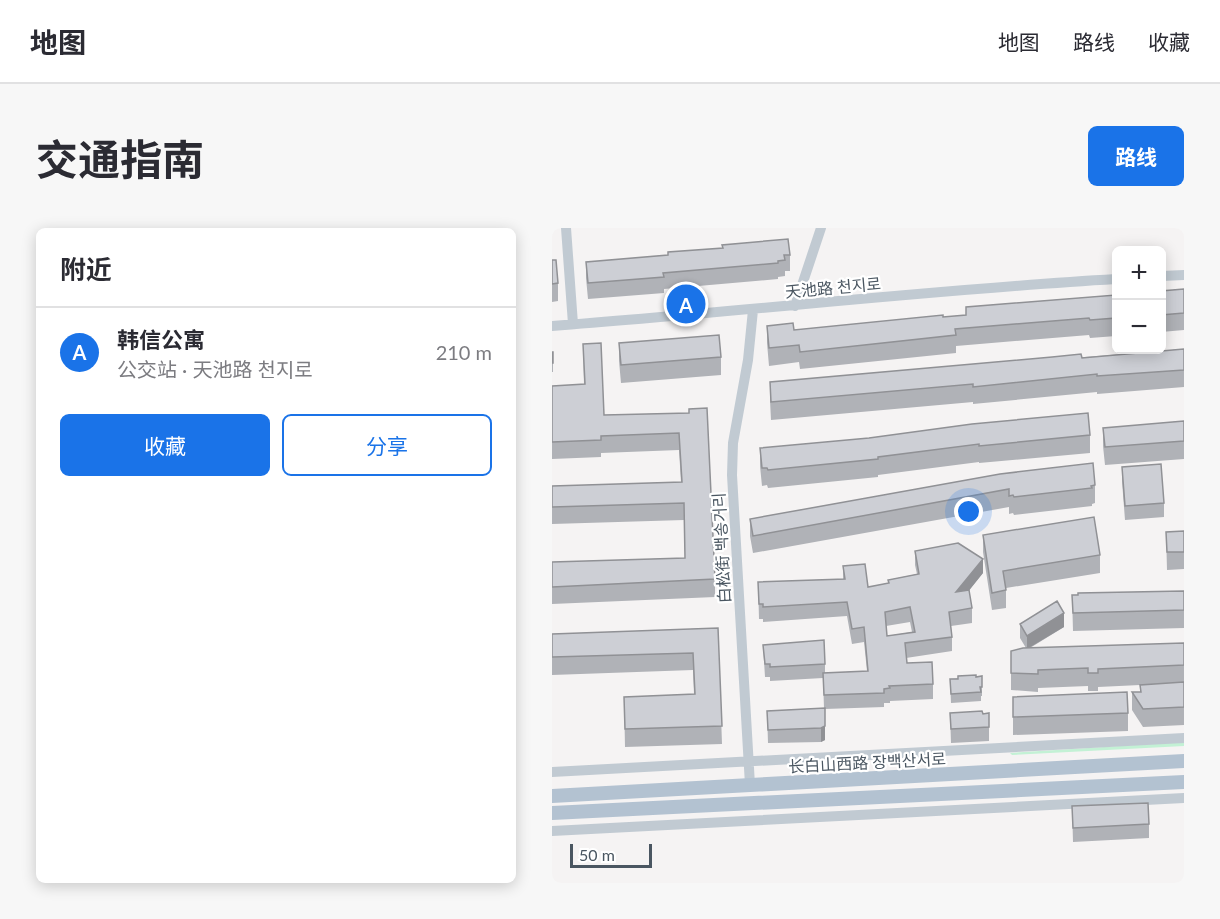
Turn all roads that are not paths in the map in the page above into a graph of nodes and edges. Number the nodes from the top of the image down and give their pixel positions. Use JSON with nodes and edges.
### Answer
{"nodes":[{"id":1,"x":566,"y":228,"type":"edge"},
{"id":2,"x":821,"y":228,"type":"edge"},
{"id":3,"x":1184,"y":275,"type":"edge"},
{"id":4,"x":1166,"y":276,"type":"edge"},
{"id":5,"x":1112,"y":279,"type":"edge"},
{"id":6,"x":795,"y":306,"type":"junction"},
{"id":7,"x":753,"y":310,"type":"junction"},
{"id":8,"x":573,"y":324,"type":"junction"},
{"id":9,"x":552,"y":326,"type":"edge"},
{"id":10,"x":1184,"y":738,"type":"edge"},
{"id":11,"x":748,"y":761,"type":"junction"},
{"id":12,"x":1184,"y":761,"type":"edge"},
{"id":13,"x":552,"y":772,"type":"edge"},
{"id":14,"x":1184,"y":782,"type":"edge"},
{"id":15,"x":750,"y":785,"type":"junction"},
{"id":16,"x":552,"y":796,"type":"edge"},
{"id":17,"x":1184,"y":798,"type":"edge"},
{"id":18,"x":552,"y":813,"type":"edge"},
{"id":19,"x":552,"y":831,"type":"edge"}],
"edges":[{"from":1,"to":8,"type":"street"},
{"from":2,"to":6,"type":"street"},
{"from":3,"to":4,"type":"street"},
{"from":5,"to":6,"type":"street","name":"天池路 천지로"},
{"from":6,"to":7,"type":"street","name":"天池路 천지로"},
{"from":7,"to":8,"type":"street","name":"天池路 천지로"},
{"from":7,"to":11,"type":"street","name":"白松街 백송거리"},
{"from":8,"to":9,"type":"street","name":"天池路 천지로"},
{"from":10,"to":11,"type":"street","name":"长白山西路 장백산서로"},
{"from":11,"to":13,"type":"street","name":"长白山西路 장백산서로"},
{"from":11,"to":15,"type":"street","name":"白松街 백송거리"},
{"from":12,"to":15,"type":"main road","name":"长白山西路 장백산서로"},
{"from":14,"to":18,"type":"main road"},
{"from":15,"to":16,"type":"main road","name":"长白山西路 장백산서로"},
{"from":17,"to":19,"type":"street"}]}
